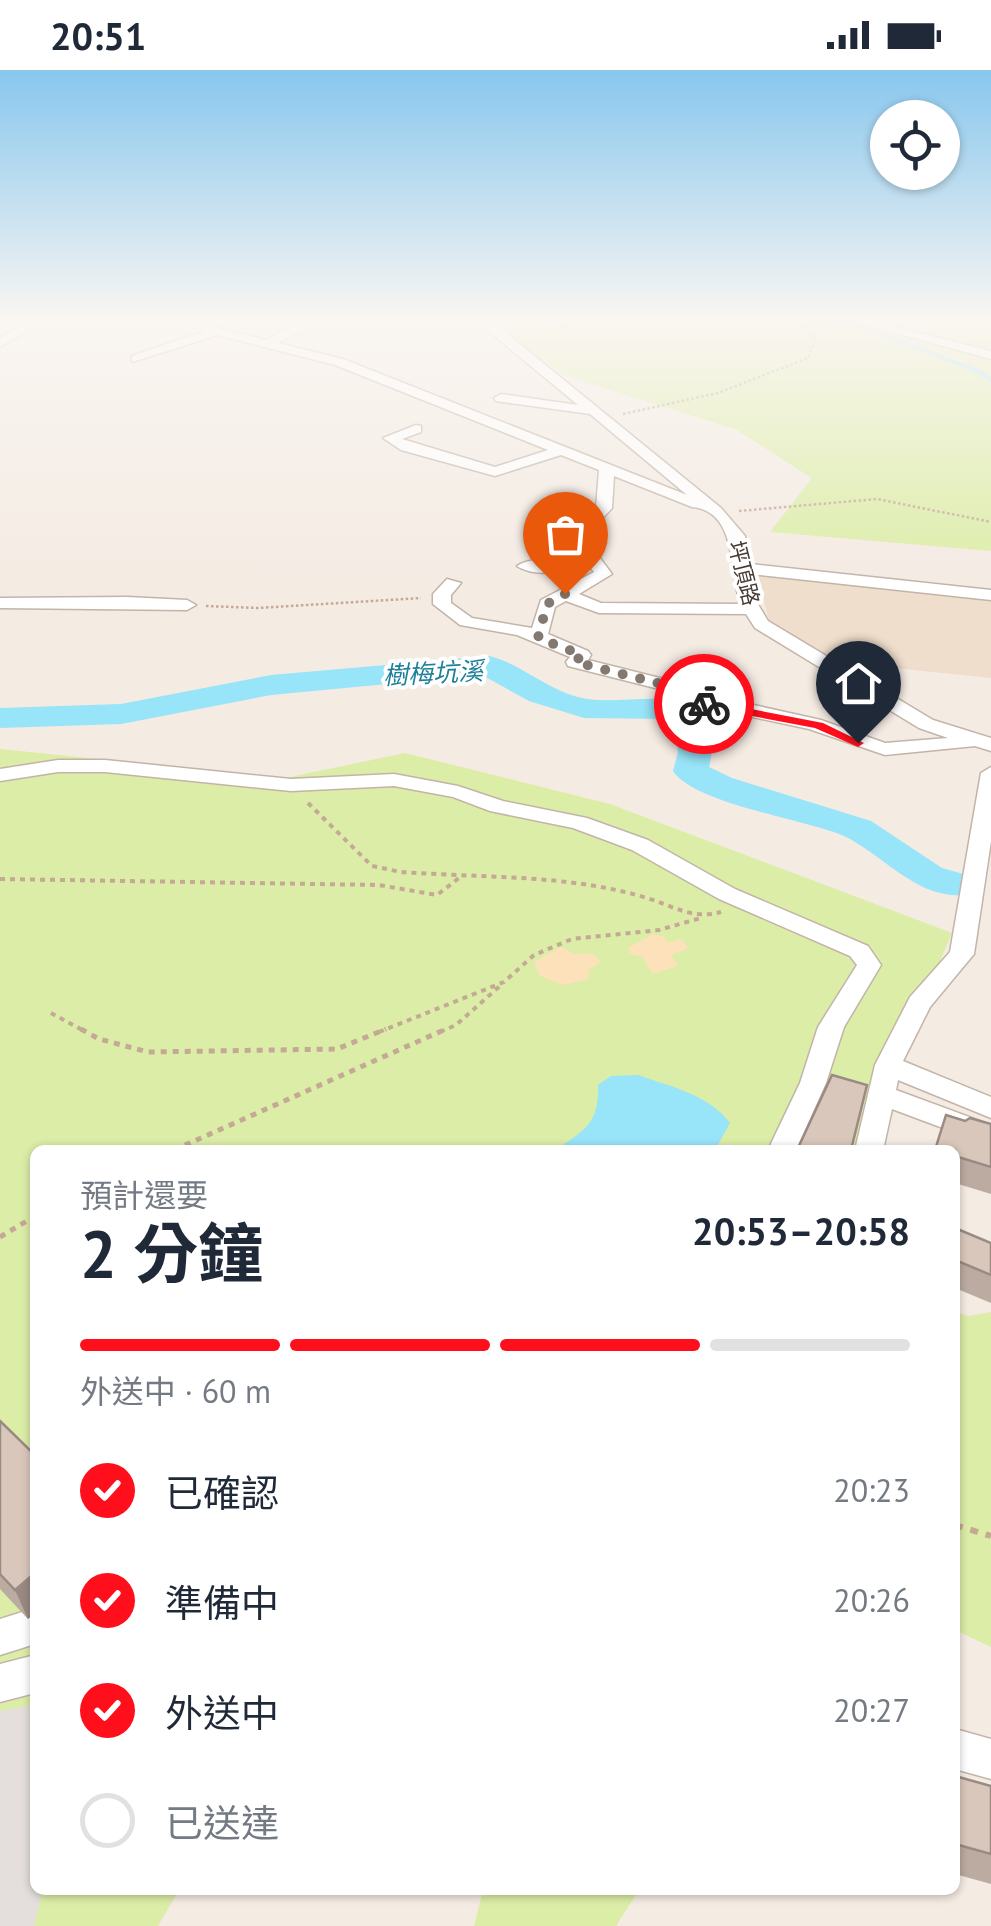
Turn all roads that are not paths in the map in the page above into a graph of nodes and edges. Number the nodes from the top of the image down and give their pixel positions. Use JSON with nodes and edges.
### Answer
{"nodes":[{"id":1,"x":456,"y":408,"type":"edge"},
{"id":2,"x":560,"y":408,"type":"edge"},
{"id":3,"x":591,"y":408,"type":"edge"},
{"id":4,"x":599,"y":414,"type":"junction"},
{"id":5,"x":416,"y":429,"type":"dead end"},
{"id":6,"x":564,"y":450,"type":"junction"},
{"id":7,"x":608,"y":468,"type":"junction"},
{"id":8,"x":695,"y":493,"type":"junction"},
{"id":9,"x":669,"y":494,"type":"junction"},
{"id":10,"x":717,"y":512,"type":"junction"},
{"id":11,"x":589,"y":558,"type":"junction"},
{"id":12,"x":525,"y":566,"type":"dead end"},
{"id":13,"x":742,"y":568,"type":"junction"},
{"id":14,"x":453,"y":582,"type":"dead end"},
{"id":15,"x":565,"y":594,"type":"junction"},
{"id":16,"x":991,"y":595,"type":"edge"},
{"id":17,"x":186,"y":605,"type":"road end"},
{"id":18,"x":2,"y":606,"type":"edge"},
{"id":19,"x":750,"y":609,"type":"junction"},
{"id":20,"x":538,"y":638,"type":"junction"},
{"id":21,"x":991,"y":745,"type":"edge"},
{"id":22,"x":991,"y":773,"type":"edge"},
{"id":23,"x":0,"y":775,"type":"edge"},
{"id":24,"x":888,"y":1065,"type":"junction"},
{"id":25,"x":881,"y":1096,"type":"junction"},
{"id":26,"x":991,"y":1108,"type":"edge"},
{"id":27,"x":991,"y":1136,"type":"edge"},
{"id":28,"x":784,"y":1145,"type":"edge"},
{"id":29,"x":870,"y":1145,"type":"edge"},
{"id":30,"x":30,"y":1627,"type":"edge"},
{"id":31,"x":0,"y":1636,"type":"edge"},
{"id":32,"x":30,"y":1675,"type":"edge"},
{"id":33,"x":0,"y":1683,"type":"edge"},
{"id":34,"x":960,"y":1751,"type":"edge"},
{"id":35,"x":991,"y":1759,"type":"edge"}],
"edges":[{"from":1,"to":6,"type":"street"},
{"from":2,"to":4,"type":"street"},
{"from":3,"to":4,"type":"street","name":"坪頂路"},
{"from":4,"to":8,"type":"street","name":"坪頂路"},
{"from":5,"to":6,"type":"street"},
{"from":6,"to":7,"type":"street"},
{"from":7,"to":9,"type":"street"},
{"from":7,"to":11,"type":"street"},
{"from":8,"to":9,"type":"street"},
{"from":8,"to":10,"type":"street","name":"坪頂路"},
{"from":9,"to":10,"type":"street"},
{"from":10,"to":13,"type":"street","name":"坪頂路"},
{"from":11,"to":12,"type":"street"},
{"from":11,"to":15,"type":"street"},
{"from":13,"to":16,"type":"street"},
{"from":13,"to":19,"type":"street","name":"坪頂路"},
{"from":14,"to":20,"type":"street"},
{"from":15,"to":19,"type":"street"},
{"from":15,"to":20,"type":"street"},
{"from":17,"to":18,"type":"street"},
{"from":19,"to":21,"type":"street","name":"坪頂路"},
{"from":20,"to":21,"type":"street"},
{"from":22,"to":24,"type":"street"},
{"from":23,"to":28,"type":"street"},
{"from":24,"to":25,"type":"street"},
{"from":24,"to":26,"type":"street"},
{"from":25,"to":27,"type":"street"},
{"from":25,"to":29,"type":"street"},
{"from":30,"to":31,"type":"street"},
{"from":32,"to":33,"type":"street"},
{"from":34,"to":35,"type":"street"}]}
